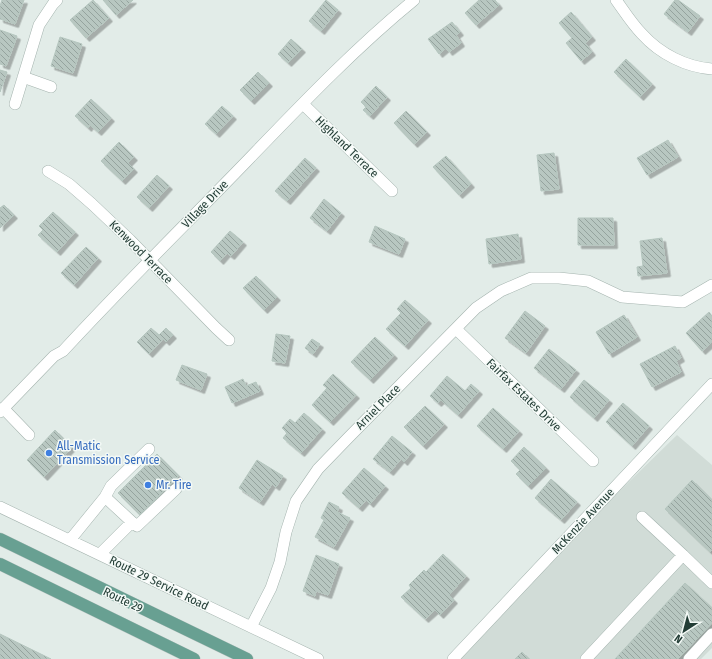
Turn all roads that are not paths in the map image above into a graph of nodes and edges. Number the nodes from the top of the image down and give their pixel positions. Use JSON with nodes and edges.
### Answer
{"nodes":[{"id":1,"x":58,"y":0,"type":"edge"},
{"id":2,"x":414,"y":0,"type":"edge"},
{"id":3,"x":616,"y":0,"type":"edge"},
{"id":4,"x":712,"y":69,"type":"edge"},
{"id":5,"x":24,"y":77,"type":"junction"},
{"id":6,"x":51,"y":87,"type":"dead end"},
{"id":7,"x":16,"y":104,"type":"dead end"},
{"id":8,"x":303,"y":104,"type":"junction"},
{"id":9,"x":48,"y":171,"type":"dead end"},
{"id":10,"x":392,"y":191,"type":"dead end"},
{"id":11,"x":150,"y":260,"type":"junction"},
{"id":12,"x":712,"y":285,"type":"edge"},
{"id":13,"x":456,"y":329,"type":"junction"},
{"id":14,"x":229,"y":340,"type":"dead end"},
{"id":15,"x":712,"y":384,"type":"edge"},
{"id":16,"x":2,"y":410,"type":"edge"},
{"id":17,"x":29,"y":435,"type":"dead end"},
{"id":18,"x":149,"y":449,"type":"dead end"},
{"id":19,"x":593,"y":461,"type":"dead end"},
{"id":20,"x":176,"y":489,"type":"dead end"},
{"id":21,"x":105,"y":497,"type":"junction"},
{"id":22,"x":0,"y":507,"type":"edge"},
{"id":23,"x":642,"y":517,"type":"dead end"},
{"id":24,"x":132,"y":522,"type":"junction"},
{"id":25,"x":0,"y":539,"type":"edge"},
{"id":26,"x":70,"y":540,"type":"junction"},
{"id":27,"x":100,"y":554,"type":"junction"},
{"id":28,"x":683,"y":555,"type":"junction"},
{"id":29,"x":0,"y":564,"type":"edge"},
{"id":30,"x":712,"y":583,"type":"edge"},
{"id":31,"x":251,"y":627,"type":"junction"},
{"id":32,"x":712,"y":634,"type":"edge"},
{"id":33,"x":194,"y":659,"type":"edge"},
{"id":34,"x":247,"y":659,"type":"edge"},
{"id":35,"x":318,"y":659,"type":"edge"},
{"id":36,"x":453,"y":659,"type":"edge"},
{"id":37,"x":586,"y":659,"type":"edge"},
{"id":38,"x":689,"y":659,"type":"edge"}],
"edges":[{"from":1,"to":5,"type":"street"},
{"from":2,"to":8,"type":"street","name":"Village Drive"},
{"from":3,"to":4,"type":"street"},
{"from":5,"to":6,"type":"street"},
{"from":5,"to":7,"type":"street"},
{"from":8,"to":10,"type":"street","name":"Highland Terrace"},
{"from":8,"to":11,"type":"street","name":"Village Drive"},
{"from":9,"to":11,"type":"street","name":"Kenwood Terrace"},
{"from":11,"to":14,"type":"street","name":"Kenwood Terrace"},
{"from":11,"to":16,"type":"street","name":"Village Drive"},
{"from":12,"to":13,"type":"street","name":"Arniel Place"},
{"from":13,"to":19,"type":"street","name":"Fairfax Estates Drive"},
{"from":13,"to":31,"type":"street","name":"Arniel Place"},
{"from":15,"to":36,"type":"street","name":"McKenzie Avenue"},
{"from":16,"to":17,"type":"street"},
{"from":18,"to":21,"type":"street"},
{"from":20,"to":24,"type":"street"},
{"from":21,"to":24,"type":"street"},
{"from":21,"to":26,"type":"street"},
{"from":22,"to":26,"type":"street","name":"Route 29 Service Road"},
{"from":23,"to":28,"type":"street"},
{"from":24,"to":27,"type":"street"},
{"from":25,"to":34,"type":"main road","name":"Route 29"},
{"from":26,"to":27,"type":"street","name":"Route 29 Service Road"},
{"from":27,"to":31,"type":"street","name":"Route 29 Service Road"},
{"from":28,"to":30,"type":"street"},
{"from":28,"to":37,"type":"street"},
{"from":29,"to":33,"type":"main road","name":"Route 29"},
{"from":31,"to":35,"type":"street","name":"Route 29 Service Road"},
{"from":32,"to":38,"type":"street"}]}
